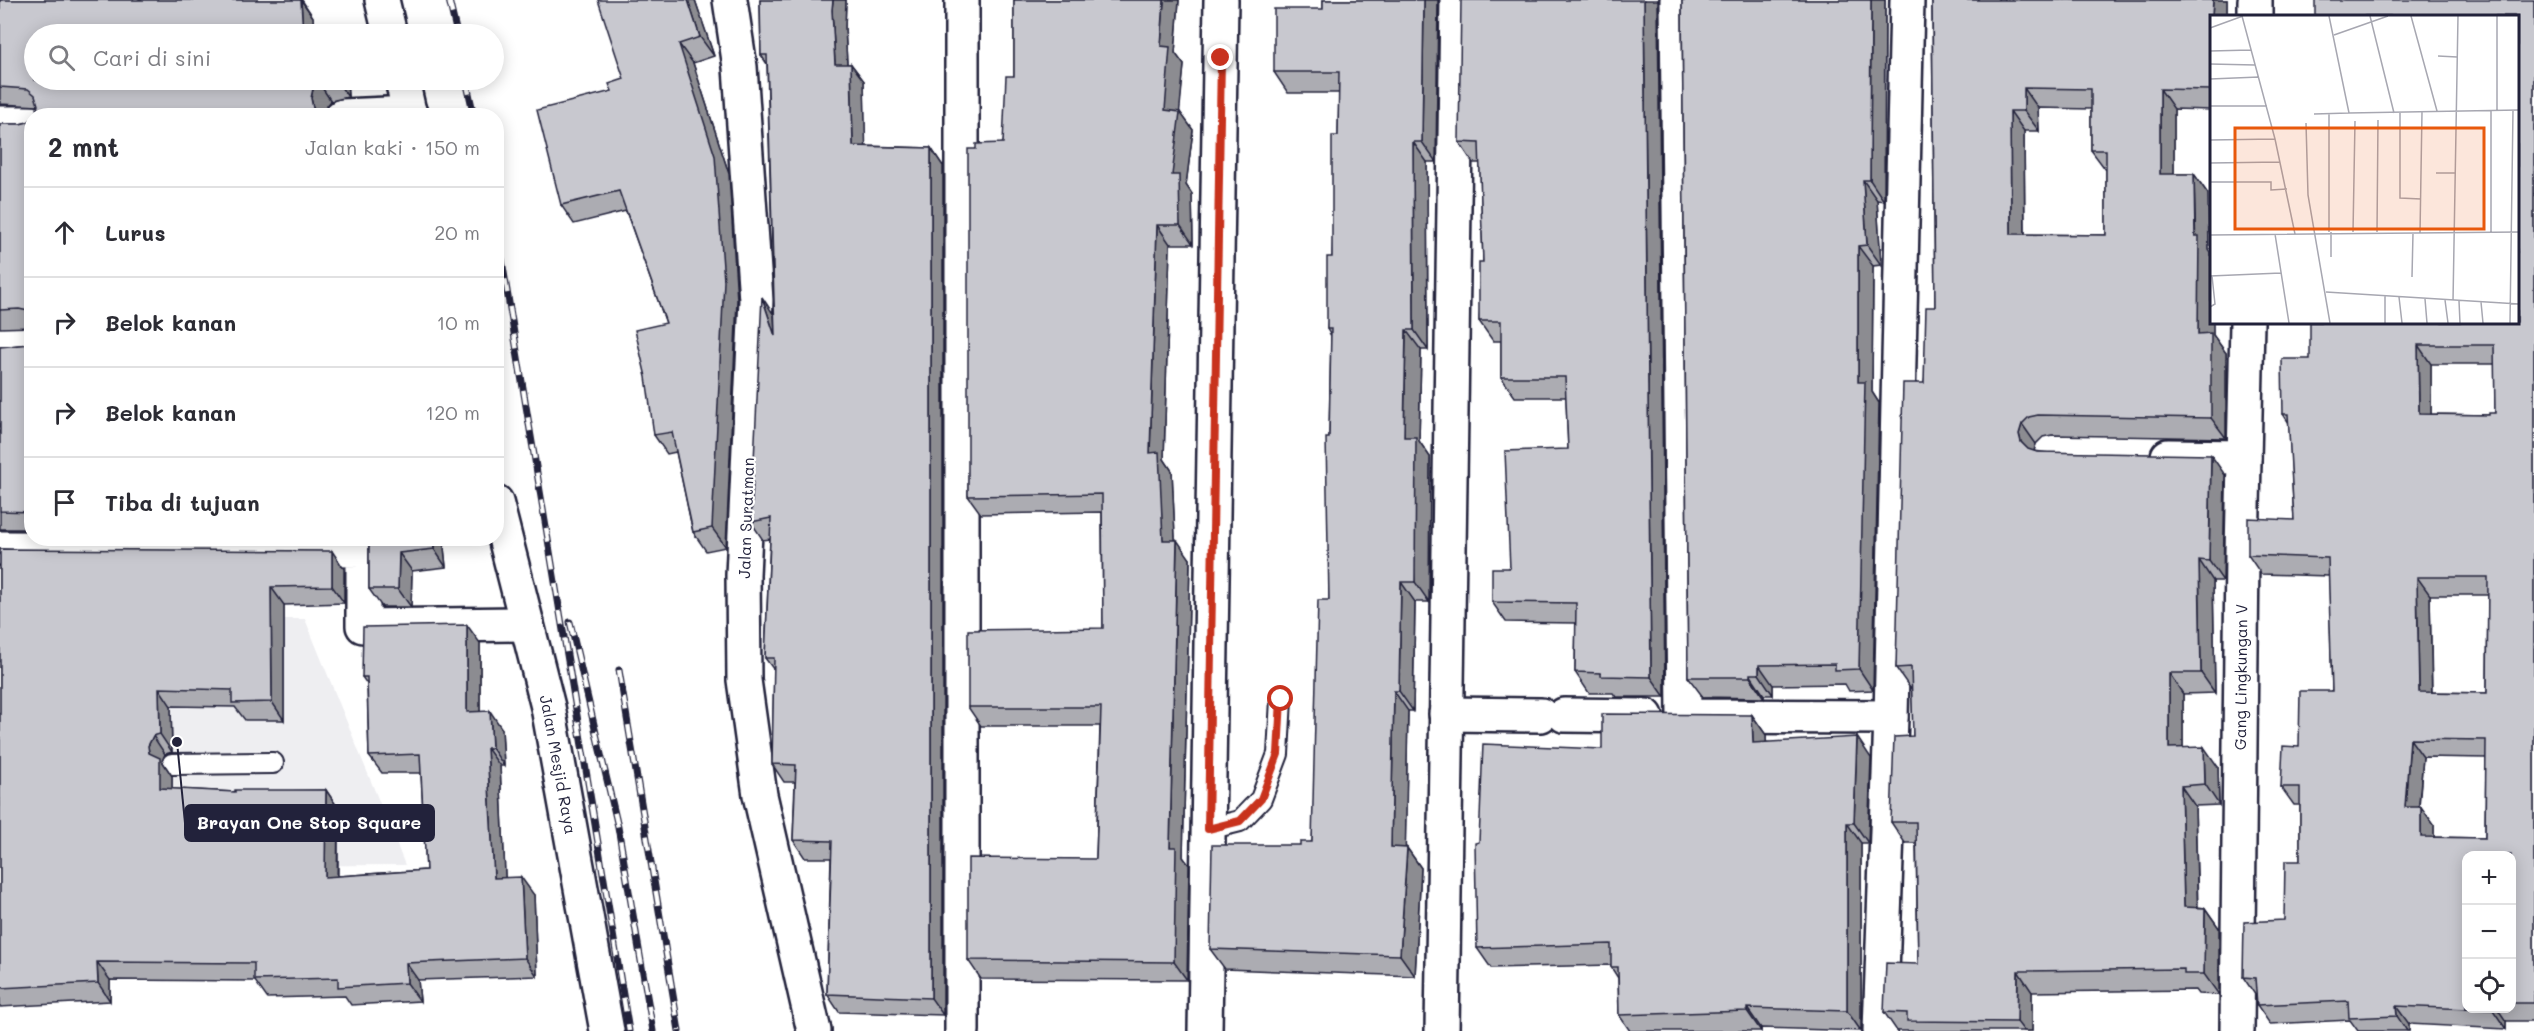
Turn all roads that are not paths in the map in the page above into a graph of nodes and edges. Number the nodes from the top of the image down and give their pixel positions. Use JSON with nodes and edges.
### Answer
{"nodes":[{"id":1,"x":382,"y":0,"type":"edge"},
{"id":2,"x":730,"y":0,"type":"edge"},
{"id":3,"x":962,"y":0,"type":"edge"},
{"id":4,"x":1221,"y":0,"type":"edge"},
{"id":5,"x":1457,"y":0,"type":"edge"},
{"id":6,"x":1677,"y":0,"type":"edge"},
{"id":7,"x":1906,"y":0,"type":"edge"},
{"id":8,"x":388,"y":24,"type":"edge"},
{"id":9,"x":404,"y":90,"type":"edge"},
{"id":10,"x":409,"y":108,"type":"edge"},
{"id":11,"x":0,"y":123,"type":"edge"},
{"id":12,"x":24,"y":123,"type":"edge"},
{"id":13,"x":2247,"y":324,"type":"edge"},
{"id":14,"x":2136,"y":455,"type":"edge"},
{"id":15,"x":2244,"y":457,"type":"junction"},
{"id":16,"x":504,"y":533,"type":"edge"},
{"id":17,"x":0,"y":548,"type":"edge"},
{"id":18,"x":527,"y":624,"type":"junction"},
{"id":19,"x":1281,"y":699,"type":"dead end"},
{"id":20,"x":1446,"y":714,"type":"junction"},
{"id":21,"x":1683,"y":716,"type":"junction"},
{"id":22,"x":1891,"y":717,"type":"junction"},
{"id":23,"x":273,"y":763,"type":"dead end"},
{"id":24,"x":172,"y":764,"type":"dead end"},
{"id":25,"x":1208,"y":829,"type":"junction"},
{"id":26,"x":607,"y":1031,"type":"edge"},
{"id":27,"x":814,"y":1031,"type":"edge"},
{"id":28,"x":962,"y":1031,"type":"edge"},
{"id":29,"x":1205,"y":1031,"type":"edge"},
{"id":30,"x":1442,"y":1031,"type":"edge"},
{"id":31,"x":1880,"y":1031,"type":"edge"},
{"id":32,"x":2237,"y":1031,"type":"edge"}],
"edges":[{"from":1,"to":8,"type":"street"},
{"from":2,"to":27,"type":"street","name":"Jalan Suratman"},
{"from":3,"to":28,"type":"street"},
{"from":4,"to":25,"type":"street"},
{"from":5,"to":20,"type":"street"},
{"from":6,"to":21,"type":"street"},
{"from":7,"to":22,"type":"street"},
{"from":9,"to":10,"type":"street"},
{"from":11,"to":12,"type":"street"},
{"from":13,"to":15,"type":"street","name":"Gang Lingkungan V"},
{"from":14,"to":15,"type":"street"},
{"from":15,"to":32,"type":"street","name":"Gang Lingkungan V"},
{"from":16,"to":18,"type":"street","name":"Jalan Mesjid Raya"},
{"from":17,"to":18,"type":"street"},
{"from":18,"to":26,"type":"street","name":"Jalan Mesjid Raya"},
{"from":19,"to":25,"type":"lane"},
{"from":20,"to":21,"type":"street"},
{"from":20,"to":30,"type":"street"},
{"from":21,"to":22,"type":"street"},
{"from":22,"to":31,"type":"street"},
{"from":23,"to":24,"type":"lane"},
{"from":25,"to":29,"type":"street"}]}
